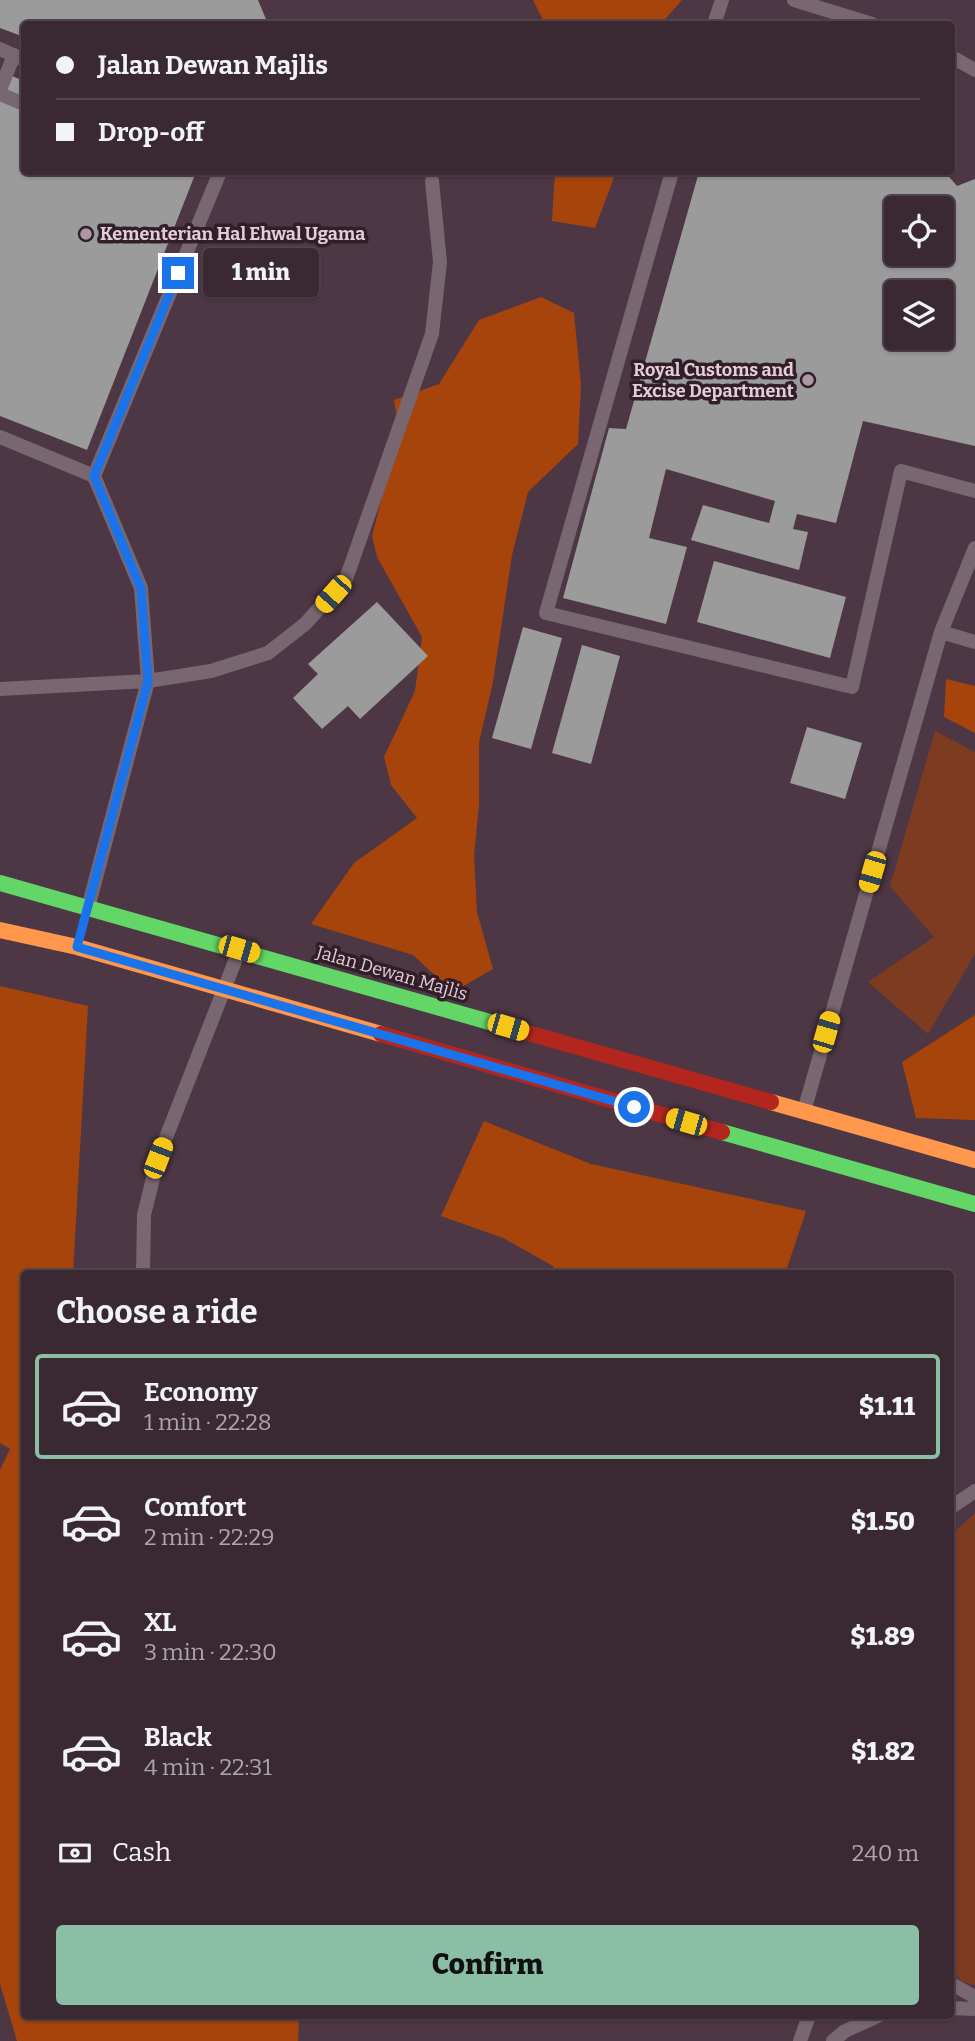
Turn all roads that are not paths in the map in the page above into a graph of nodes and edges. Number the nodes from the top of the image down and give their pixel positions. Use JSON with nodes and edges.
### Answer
{"nodes":[{"id":1,"x":722,"y":0,"type":"edge"},
{"id":2,"x":794,"y":0,"type":"edge"},
{"id":3,"x":716,"y":21,"type":"edge"},
{"id":4,"x":862,"y":21,"type":"edge"},
{"id":5,"x":13,"y":55,"type":"edge"},
{"id":6,"x":955,"y":59,"type":"edge"},
{"id":7,"x":975,"y":70,"type":"edge"},
{"id":8,"x":0,"y":92,"type":"edge"},
{"id":9,"x":21,"y":102,"type":"edge"},
{"id":10,"x":219,"y":175,"type":"edge"},
{"id":11,"x":671,"y":175,"type":"edge"},
{"id":12,"x":432,"y":181,"type":"dead end"},
{"id":13,"x":0,"y":437,"type":"edge"},
{"id":14,"x":94,"y":476,"type":"junction"},
{"id":15,"x":975,"y":491,"type":"edge"},
{"id":16,"x":975,"y":548,"type":"edge"},
{"id":17,"x":941,"y":632,"type":"junction"},
{"id":18,"x":975,"y":642,"type":"edge"},
{"id":19,"x":148,"y":681,"type":"junction"},
{"id":20,"x":0,"y":689,"type":"edge"},
{"id":21,"x":0,"y":883,"type":"edge"},
{"id":22,"x":83,"y":926,"type":"junction"},
{"id":23,"x":0,"y":930,"type":"edge"},
{"id":24,"x":239,"y":949,"type":"junction"},
{"id":25,"x":224,"y":988,"type":"junction"},
{"id":26,"x":803,"y":1112,"type":"junction"},
{"id":27,"x":975,"y":1160,"type":"edge"},
{"id":28,"x":975,"y":1204,"type":"edge"},
{"id":29,"x":143,"y":1270,"type":"edge"},
{"id":30,"x":975,"y":1492,"type":"edge"},
{"id":31,"x":954,"y":1505,"type":"edge"},
{"id":32,"x":954,"y":1985,"type":"edge"},
{"id":33,"x":975,"y":1997,"type":"edge"},
{"id":34,"x":954,"y":2008,"type":"edge"},
{"id":35,"x":975,"y":2009,"type":"edge"},
{"id":36,"x":808,"y":2019,"type":"edge"},
{"id":37,"x":871,"y":2019,"type":"edge"},
{"id":38,"x":800,"y":2041,"type":"edge"},
{"id":39,"x":833,"y":2041,"type":"edge"}],
"edges":[{"from":1,"to":3,"type":"lane"},
{"from":2,"to":4,"type":"lane"},
{"from":5,"to":8,"type":"lane"},
{"from":6,"to":7,"type":"lane"},
{"from":8,"to":9,"type":"lane"},
{"from":10,"to":14,"type":"lane"},
{"from":11,"to":15,"type":"lane"},
{"from":12,"to":19,"type":"lane"},
{"from":13,"to":14,"type":"lane"},
{"from":14,"to":19,"type":"lane"},
{"from":16,"to":17,"type":"lane"},
{"from":17,"to":18,"type":"lane"},
{"from":17,"to":26,"type":"lane"},
{"from":19,"to":20,"type":"lane"},
{"from":19,"to":22,"type":"lane"},
{"from":21,"to":22,"type":"street","name":"Jalan Dewan Majlis"},
{"from":22,"to":23,"type":"street","name":"Jalan Dewan Majlis"},
{"from":22,"to":24,"type":"street","name":"Jalan Dewan Majlis"},
{"from":22,"to":25,"type":"street","name":"Jalan Dewan Majlis"},
{"from":24,"to":25,"type":"lane"},
{"from":24,"to":26,"type":"street","name":"Jalan Dewan Majlis"},
{"from":25,"to":28,"type":"street","name":"Jalan Dewan Majlis"},
{"from":25,"to":29,"type":"lane"},
{"from":26,"to":27,"type":"street","name":"Jalan Dewan Majlis"},
{"from":30,"to":31,"type":"lane"},
{"from":32,"to":33,"type":"lane"},
{"from":34,"to":35,"type":"lane"},
{"from":36,"to":38,"type":"lane"},
{"from":37,"to":39,"type":"lane"}]}
